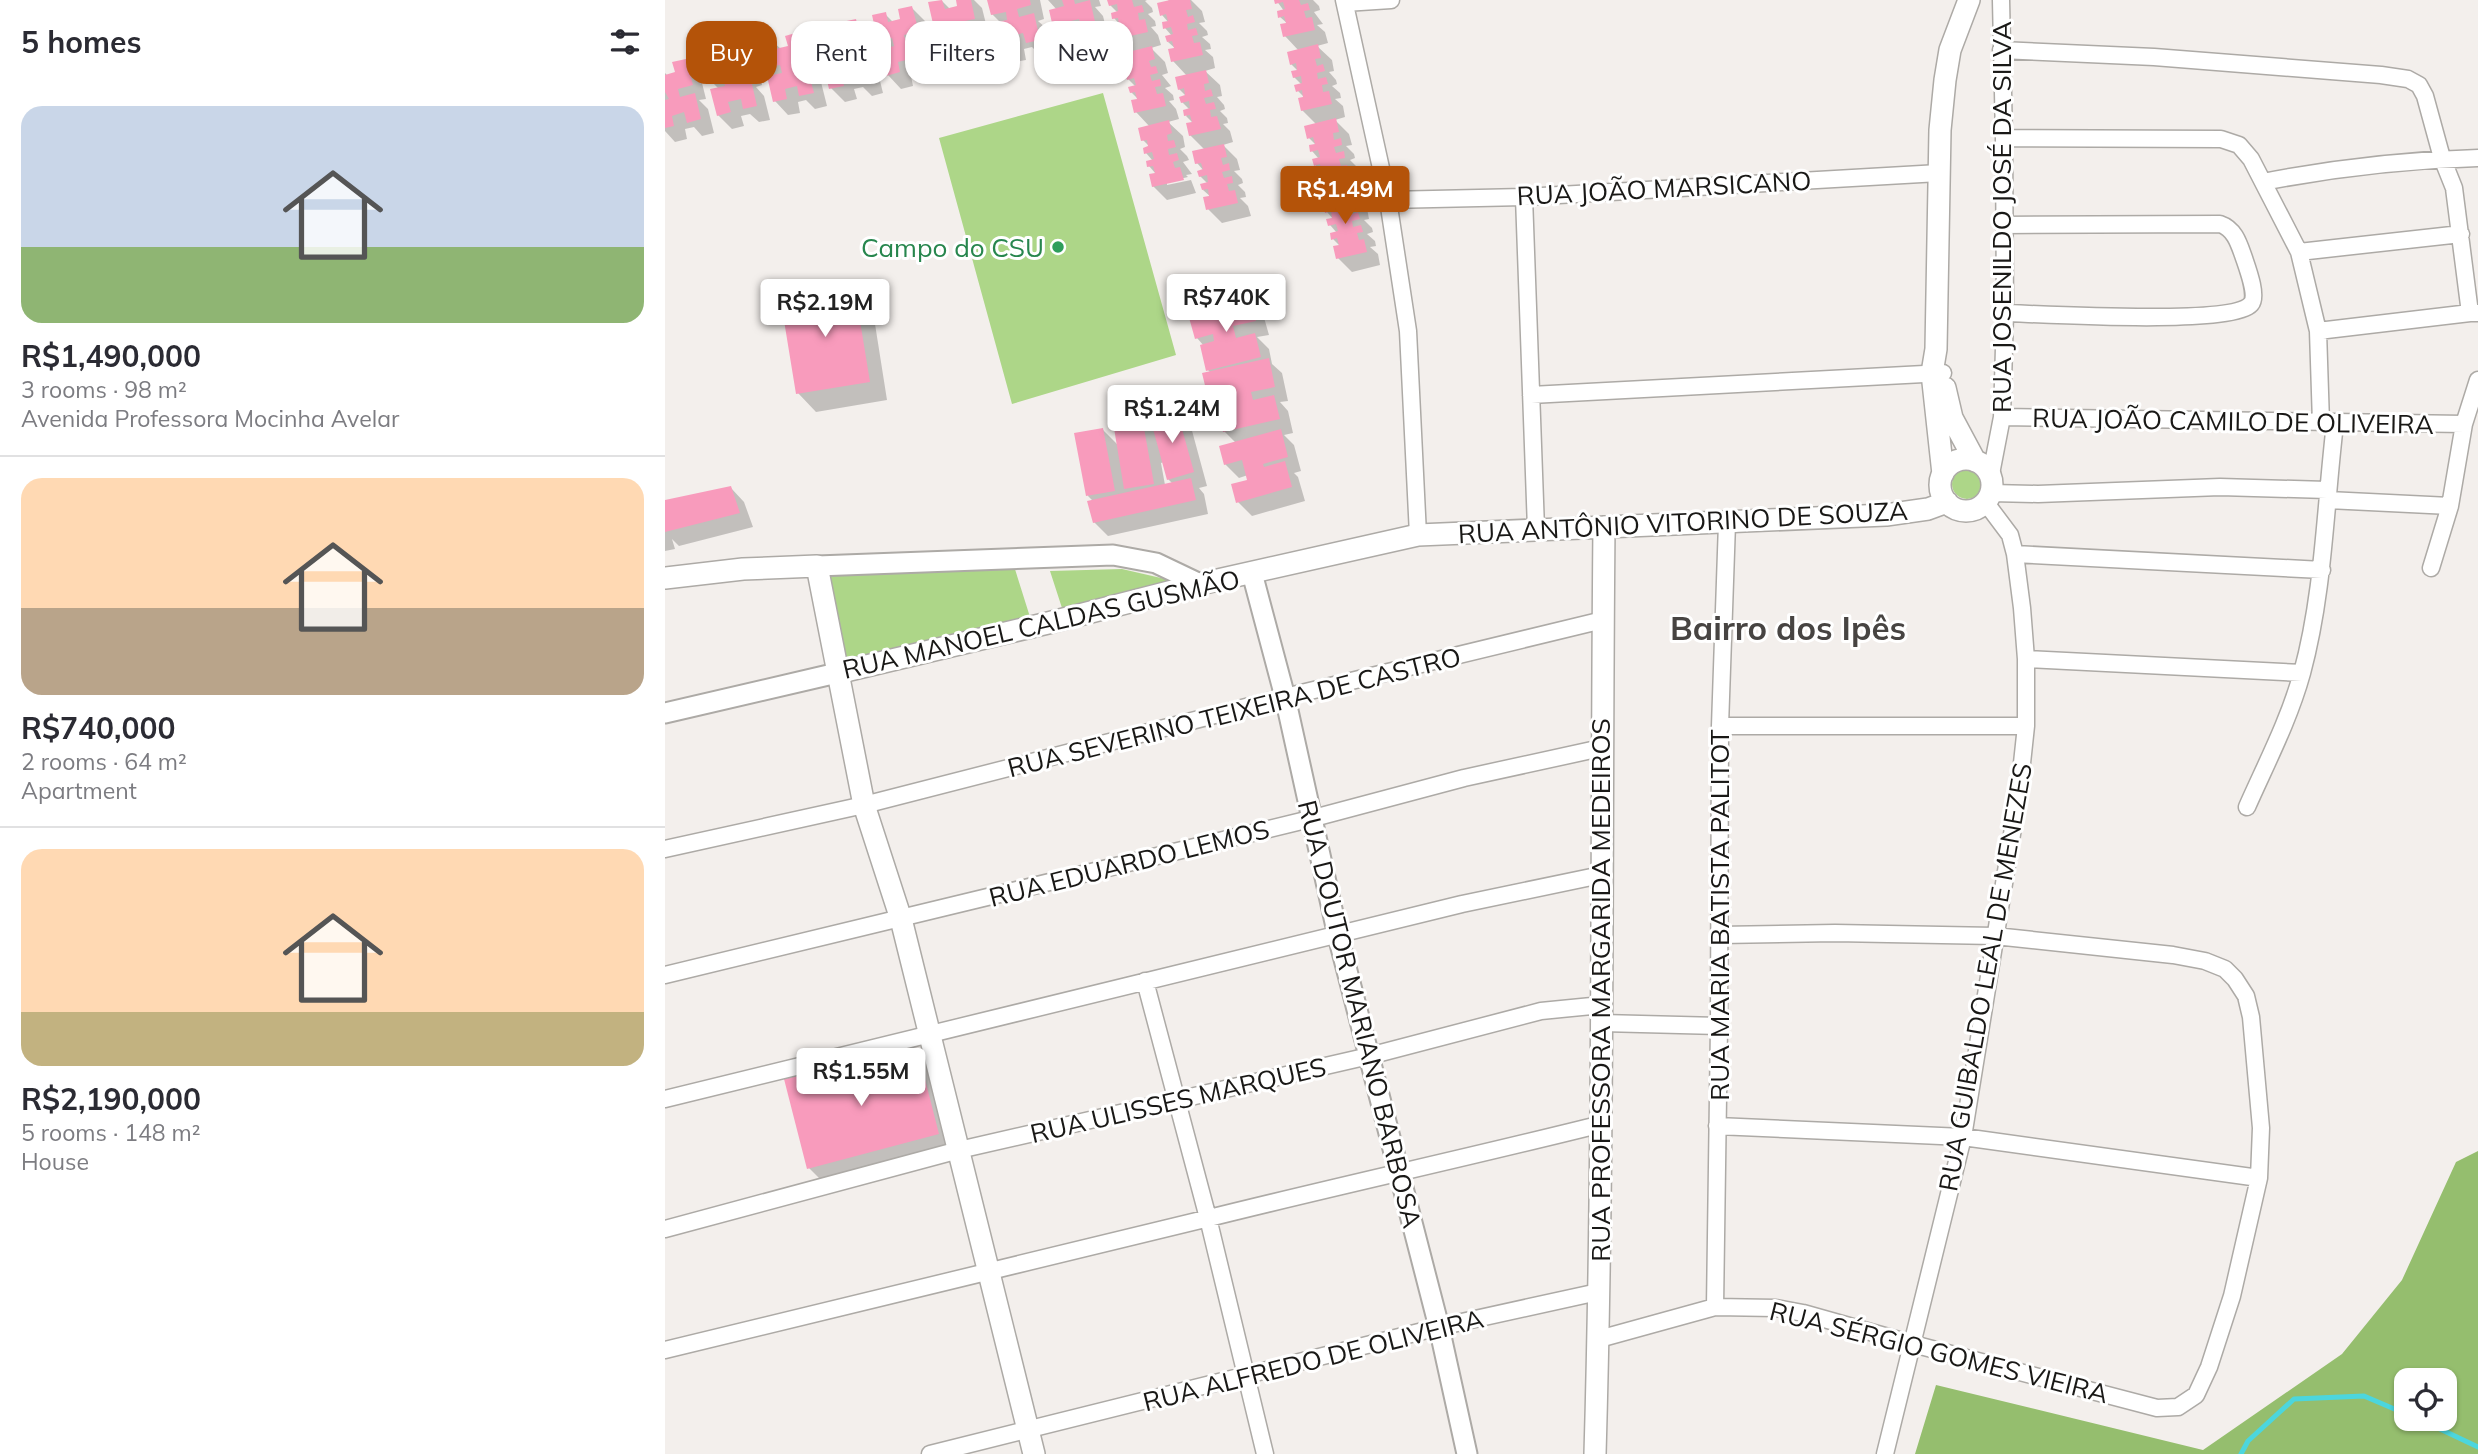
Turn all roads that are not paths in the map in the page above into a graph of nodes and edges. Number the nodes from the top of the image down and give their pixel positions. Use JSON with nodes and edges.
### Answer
{"nodes":[{"id":1,"x":1391,"y":0,"type":"edge"},
{"id":2,"x":1969,"y":0,"type":"edge"},
{"id":3,"x":2001,"y":0,"type":"edge"},
{"id":4,"x":1344,"y":1,"type":"edge"},
{"id":5,"x":2001,"y":50,"type":"junction"},
{"id":6,"x":2004,"y":138,"type":"junction"},
{"id":7,"x":2442,"y":158,"type":"junction"},
{"id":8,"x":2478,"y":158,"type":"edge"},
{"id":9,"x":1939,"y":173,"type":"junction"},
{"id":10,"x":2263,"y":183,"type":"junction"},
{"id":11,"x":1524,"y":197,"type":"junction"},
{"id":12,"x":1388,"y":200,"type":"junction"},
{"id":13,"x":2004,"y":225,"type":"junction"},
{"id":14,"x":2461,"y":234,"type":"junction"},
{"id":15,"x":2299,"y":252,"type":"junction"},
{"id":16,"x":2005,"y":313,"type":"junction"},
{"id":17,"x":2474,"y":313,"type":"edge"},
{"id":18,"x":2318,"y":331,"type":"junction"},
{"id":19,"x":1938,"y":373,"type":"junction"},
{"id":20,"x":2478,"y":380,"type":"edge"},
{"id":21,"x":1531,"y":395,"type":"junction"},
{"id":22,"x":2002,"y":417,"type":"junction"},
{"id":23,"x":2328,"y":424,"type":"junction"},
{"id":24,"x":2464,"y":424,"type":"junction"},
{"id":25,"x":1943,"y":474,"type":"junction"},
{"id":26,"x":1986,"y":483,"type":"junction"},
{"id":27,"x":2327,"y":495,"type":"junction"},
{"id":28,"x":1947,"y":502,"type":"junction"},
{"id":29,"x":2450,"y":506,"type":"junction"},
{"id":30,"x":1727,"y":523,"type":"junction"},
{"id":31,"x":1604,"y":527,"type":"junction"},
{"id":32,"x":1536,"y":529,"type":"junction"},
{"id":33,"x":1418,"y":535,"type":"junction"},
{"id":34,"x":2015,"y":554,"type":"junction"},
{"id":35,"x":817,"y":566,"type":"junction"},
{"id":36,"x":2431,"y":568,"type":"dead end"},
{"id":37,"x":2322,"y":570,"type":"junction"},
{"id":38,"x":1252,"y":573,"type":"junction"},
{"id":39,"x":665,"y":578,"type":"edge"},
{"id":40,"x":1200,"y":584,"type":"junction"},
{"id":41,"x":1603,"y":620,"type":"junction"},
{"id":42,"x":2026,"y":659,"type":"junction"},
{"id":43,"x":837,"y":673,"type":"junction"},
{"id":44,"x":2302,"y":673,"type":"junction"},
{"id":45,"x":1285,"y":697,"type":"junction"},
{"id":46,"x":665,"y":713,"type":"edge"},
{"id":47,"x":1720,"y":726,"type":"junction"},
{"id":48,"x":2026,"y":726,"type":"junction"},
{"id":49,"x":1601,"y":748,"type":"junction"},
{"id":50,"x":865,"y":805,"type":"junction"},
{"id":51,"x":2246,"y":807,"type":"dead end"},
{"id":52,"x":1310,"y":819,"type":"junction"},
{"id":53,"x":665,"y":849,"type":"edge"},
{"id":54,"x":1601,"y":875,"type":"junction"},
{"id":55,"x":901,"y":919,"type":"junction"},
{"id":56,"x":1338,"y":936,"type":"junction"},
{"id":57,"x":1720,"y":936,"type":"junction"},
{"id":58,"x":1995,"y":936,"type":"junction"},
{"id":59,"x":665,"y":975,"type":"edge"},
{"id":60,"x":1145,"y":981,"type":"junction"},
{"id":61,"x":1602,"y":1014,"type":"junction"},
{"id":62,"x":1719,"y":1026,"type":"junction"},
{"id":63,"x":930,"y":1036,"type":"junction"},
{"id":64,"x":1369,"y":1056,"type":"junction"},
{"id":65,"x":665,"y":1099,"type":"edge"},
{"id":66,"x":1177,"y":1102,"type":"junction"},
{"id":67,"x":1602,"y":1124,"type":"junction"},
{"id":68,"x":1717,"y":1126,"type":"junction"},
{"id":69,"x":1962,"y":1137,"type":"junction"},
{"id":70,"x":959,"y":1150,"type":"junction"},
{"id":71,"x":1399,"y":1174,"type":"junction"},
{"id":72,"x":2259,"y":1178,"type":"junction"},
{"id":73,"x":1207,"y":1218,"type":"junction"},
{"id":74,"x":665,"y":1229,"type":"edge"},
{"id":75,"x":989,"y":1274,"type":"junction"},
{"id":76,"x":1598,"y":1292,"type":"junction"},
{"id":77,"x":1715,"y":1307,"type":"junction"},
{"id":78,"x":1439,"y":1327,"type":"junction"},
{"id":79,"x":1599,"y":1339,"type":"junction"},
{"id":80,"x":1913,"y":1344,"type":"junction"},
{"id":81,"x":665,"y":1350,"type":"edge"},
{"id":82,"x":1245,"y":1376,"type":"junction"},
{"id":83,"x":1028,"y":1429,"type":"junction"},
{"id":84,"x":930,"y":1454,"type":"edge"},
{"id":85,"x":1034,"y":1454,"type":"edge"},
{"id":86,"x":1265,"y":1454,"type":"edge"},
{"id":87,"x":1467,"y":1454,"type":"edge"},
{"id":88,"x":1595,"y":1454,"type":"edge"},
{"id":89,"x":1885,"y":1454,"type":"edge"}],
"edges":[{"from":1,"to":4,"type":"street"},
{"from":2,"to":9,"type":"main road"},
{"from":3,"to":5,"type":"street","name":"RUA JOSENILDO JOSÉ DA SILVA"},
{"from":4,"to":12,"type":"street"},
{"from":5,"to":6,"type":"street","name":"RUA JOSENILDO JOSÉ DA SILVA"},
{"from":5,"to":7,"type":"street"},
{"from":6,"to":10,"type":"street"},
{"from":6,"to":13,"type":"street","name":"RUA JOSENILDO JOSÉ DA SILVA"},
{"from":7,"to":8,"type":"street"},
{"from":7,"to":10,"type":"street"},
{"from":7,"to":14,"type":"street"},
{"from":9,"to":11,"type":"street","name":"RUA JOÃO MARSICANO"},
{"from":9,"to":19,"type":"main road"},
{"from":10,"to":15,"type":"street"},
{"from":11,"to":12,"type":"street","name":"RUA JOÃO MARSICANO"},
{"from":11,"to":21,"type":"street"},
{"from":12,"to":33,"type":"street"},
{"from":13,"to":16,"type":"street","name":"RUA JOSENILDO JOSÉ DA SILVA"},
{"from":13,"to":16,"type":"street"},
{"from":14,"to":15,"type":"street"},
{"from":14,"to":17,"type":"street"},
{"from":15,"to":18,"type":"street"},
{"from":16,"to":22,"type":"street","name":"RUA JOSENILDO JOSÉ DA SILVA"},
{"from":17,"to":18,"type":"street"},
{"from":18,"to":23,"type":"street"},
{"from":19,"to":21,"type":"street"},
{"from":19,"to":25,"type":"main road"},
{"from":19,"to":26,"type":"main road"},
{"from":20,"to":24,"type":"street"},
{"from":21,"to":32,"type":"street"},
{"from":22,"to":23,"type":"street","name":"RUA JOÃO CAMILO DE OLIVEIRA"},
{"from":22,"to":26,"type":"street","name":"RUA JOSENILDO JOSÉ DA SILVA"},
{"from":23,"to":24,"type":"street","name":"RUA JOÃO CAMILO DE OLIVEIRA"},
{"from":23,"to":27,"type":"street"},
{"from":24,"to":29,"type":"street"},
{"from":25,"to":26,"type":"main road"},
{"from":25,"to":28,"type":"main road"},
{"from":26,"to":27,"type":"street"},
{"from":26,"to":28,"type":"main road"},
{"from":26,"to":34,"type":"street","name":"RUA GUIBALDO LEAL DE MENEZES"},
{"from":27,"to":29,"type":"street"},
{"from":27,"to":37,"type":"street"},
{"from":28,"to":30,"type":"main road","name":"RUA ANTÔNIO VITORINO DE SOUZA"},
{"from":29,"to":36,"type":"street"},
{"from":30,"to":31,"type":"main road","name":"RUA ANTÔNIO VITORINO DE SOUZA"},
{"from":30,"to":47,"type":"street","name":"RUA MARIA BATISTA PALITOT"},
{"from":31,"to":32,"type":"main road","name":"RUA ANTÔNIO VITORINO DE SOUZA"},
{"from":31,"to":41,"type":"main road","name":"RUA PROFESSORA MARGARIDA MEDEIROS"},
{"from":32,"to":33,"type":"main road","name":"RUA ANTÔNIO VITORINO DE SOUZA"},
{"from":33,"to":38,"type":"main road","name":"RUA MANOEL CALDAS GUSMÃO"},
{"from":34,"to":37,"type":"street"},
{"from":34,"to":42,"type":"street","name":"RUA GUIBALDO LEAL DE MENEZES"},
{"from":35,"to":39,"type":"main road"},
{"from":35,"to":40,"type":"street"},
{"from":35,"to":43,"type":"main road"},
{"from":37,"to":44,"type":"street"},
{"from":38,"to":40,"type":"main road","name":"RUA MANOEL CALDAS GUSMÃO"},
{"from":38,"to":45,"type":"street","name":"RUA DOUTOR MARIANO BARBOSA"},
{"from":40,"to":43,"type":"main road","name":"RUA MANOEL CALDAS GUSMÃO"},
{"from":41,"to":45,"type":"street","name":"RUA SEVERINO TEIXEIRA DE CASTRO"},
{"from":41,"to":49,"type":"main road","name":"RUA PROFESSORA MARGARIDA MEDEIROS"},
{"from":42,"to":44,"type":"street"},
{"from":42,"to":48,"type":"street","name":"RUA GUIBALDO LEAL DE MENEZES"},
{"from":43,"to":46,"type":"street","name":"RUA MANOEL CALDAS GUSMÃO"},
{"from":43,"to":50,"type":"main road"},
{"from":44,"to":51,"type":"street"},
{"from":45,"to":50,"type":"street","name":"RUA SEVERINO TEIXEIRA DE CASTRO"},
{"from":45,"to":52,"type":"street","name":"RUA DOUTOR MARIANO BARBOSA"},
{"from":47,"to":48,"type":"street"},
{"from":47,"to":57,"type":"street","name":"RUA MARIA BATISTA PALITOT"},
{"from":48,"to":58,"type":"street","name":"RUA GUIBALDO LEAL DE MENEZES"},
{"from":49,"to":52,"type":"street","name":"RUA EDUARDO LEMOS"},
{"from":49,"to":54,"type":"main road","name":"RUA PROFESSORA MARGARIDA MEDEIROS"},
{"from":50,"to":53,"type":"street","name":"RUA SEVERINO TEIXEIRA DE CASTRO"},
{"from":50,"to":55,"type":"main road"},
{"from":52,"to":55,"type":"street","name":"RUA EDUARDO LEMOS"},
{"from":52,"to":56,"type":"street","name":"RUA DOUTOR MARIANO BARBOSA"},
{"from":54,"to":56,"type":"street"},
{"from":54,"to":61,"type":"main road","name":"RUA PROFESSORA MARGARIDA MEDEIROS"},
{"from":55,"to":59,"type":"street","name":"RUA EDUARDO LEMOS"},
{"from":55,"to":63,"type":"main road"},
{"from":56,"to":60,"type":"street"},
{"from":56,"to":64,"type":"street","name":"RUA DOUTOR MARIANO BARBOSA"},
{"from":57,"to":58,"type":"street"},
{"from":57,"to":62,"type":"street","name":"RUA MARIA BATISTA PALITOT"},
{"from":58,"to":69,"type":"street","name":"RUA GUIBALDO LEAL DE MENEZES"},
{"from":58,"to":72,"type":"street"},
{"from":60,"to":63,"type":"street"},
{"from":60,"to":66,"type":"street"},
{"from":61,"to":62,"type":"street","name":"RUA ULISSES MARQUES"},
{"from":61,"to":64,"type":"street","name":"RUA ULISSES MARQUES"},
{"from":61,"to":67,"type":"main road","name":"RUA PROFESSORA MARGARIDA MEDEIROS"},
{"from":62,"to":68,"type":"street","name":"RUA MARIA BATISTA PALITOT"},
{"from":63,"to":65,"type":"street"},
{"from":63,"to":70,"type":"main road"},
{"from":64,"to":66,"type":"street","name":"RUA ULISSES MARQUES"},
{"from":64,"to":71,"type":"street","name":"RUA DOUTOR MARIANO BARBOSA"},
{"from":66,"to":70,"type":"street","name":"RUA ULISSES MARQUES"},
{"from":66,"to":73,"type":"street"},
{"from":67,"to":71,"type":"street"},
{"from":67,"to":76,"type":"main road","name":"RUA PROFESSORA MARGARIDA MEDEIROS"},
{"from":68,"to":69,"type":"street"},
{"from":68,"to":77,"type":"street","name":"RUA MARIA BATISTA PALITOT"},
{"from":69,"to":72,"type":"street"},
{"from":69,"to":80,"type":"street","name":"RUA GUIBALDO LEAL DE MENEZES"},
{"from":70,"to":74,"type":"street","name":"RUA ULISSES MARQUES"},
{"from":70,"to":75,"type":"main road"},
{"from":71,"to":73,"type":"street"},
{"from":71,"to":78,"type":"street","name":"RUA DOUTOR MARIANO BARBOSA"},
{"from":72,"to":80,"type":"street","name":"RUA SÉRGIO GOMES VIEIRA"},
{"from":73,"to":75,"type":"street"},
{"from":73,"to":82,"type":"street"},
{"from":75,"to":81,"type":"street"},
{"from":75,"to":83,"type":"main road"},
{"from":76,"to":78,"type":"street","name":"RUA ALFREDO DE OLIVEIRA"},
{"from":76,"to":79,"type":"main road","name":"RUA PROFESSORA MARGARIDA MEDEIROS"},
{"from":77,"to":79,"type":"street","name":"RUA SÉRGIO GOMES VIEIRA"},
{"from":77,"to":80,"type":"street","name":"RUA SÉRGIO GOMES VIEIRA"},
{"from":78,"to":82,"type":"street","name":"RUA ALFREDO DE OLIVEIRA"},
{"from":78,"to":87,"type":"street","name":"RUA DOUTOR MARIANO BARBOSA"},
{"from":79,"to":88,"type":"main road","name":"RUA PROFESSORA MARGARIDA MEDEIROS"},
{"from":80,"to":89,"type":"street","name":"RUA GUIBALDO LEAL DE MENEZES"},
{"from":82,"to":83,"type":"street","name":"RUA ALFREDO DE OLIVEIRA"},
{"from":82,"to":86,"type":"street"},
{"from":83,"to":84,"type":"street","name":"RUA ALFREDO DE OLIVEIRA"},
{"from":83,"to":85,"type":"main road"}]}
